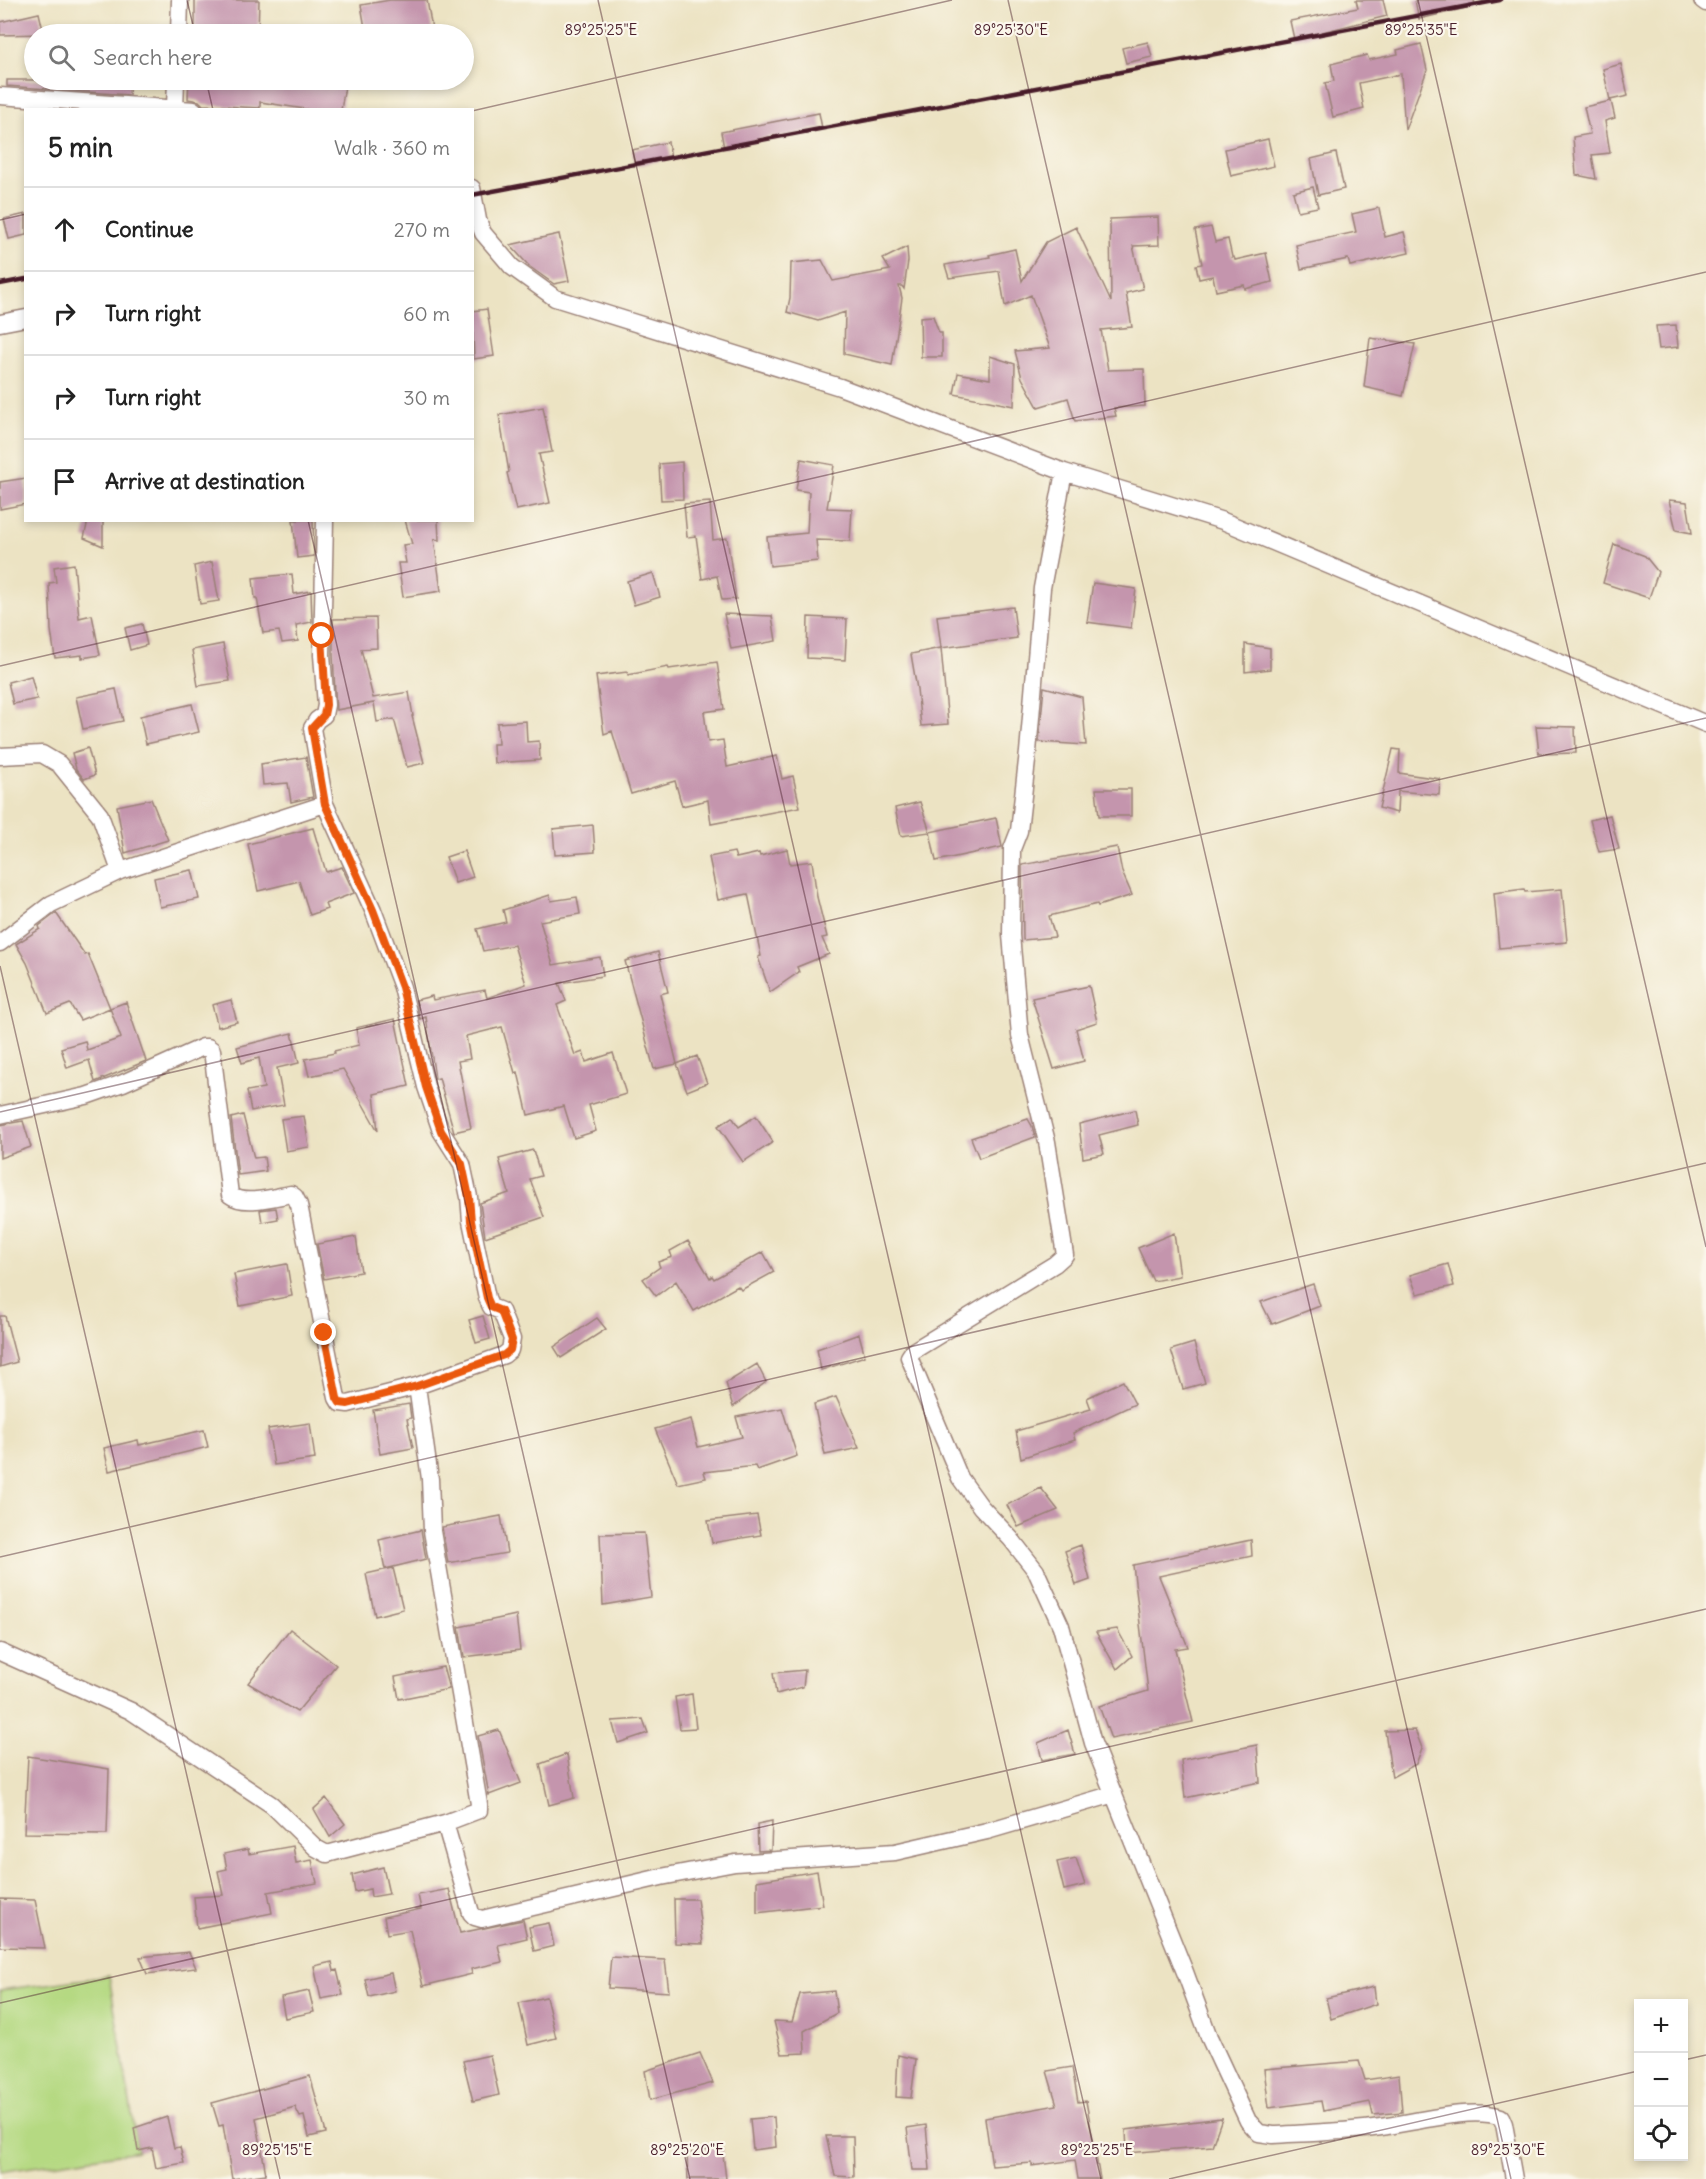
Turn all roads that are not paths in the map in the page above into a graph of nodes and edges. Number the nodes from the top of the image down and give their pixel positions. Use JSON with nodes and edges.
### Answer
{"nodes":[{"id":1,"x":180,"y":0,"type":"edge"},
{"id":2,"x":1702,"y":0,"type":"edge"},
{"id":3,"x":1706,"y":3,"type":"edge"},
{"id":4,"x":179,"y":24,"type":"edge"},
{"id":5,"x":176,"y":90,"type":"edge"},
{"id":6,"x":0,"y":96,"type":"edge"},
{"id":7,"x":175,"y":108,"type":"joint"},
{"id":8,"x":475,"y":221,"type":"edge"},
{"id":9,"x":24,"y":318,"type":"edge"},
{"id":10,"x":0,"y":323,"type":"edge"},
{"id":11,"x":1064,"y":472,"type":"junction"},
{"id":12,"x":324,"y":522,"type":"edge"},
{"id":13,"x":1706,"y":724,"type":"edge"},
{"id":14,"x":0,"y":756,"type":"edge"},
{"id":15,"x":325,"y":804,"type":"junction"},
{"id":16,"x":120,"y":872,"type":"junction"},
{"id":17,"x":0,"y":943,"type":"edge"},
{"id":18,"x":0,"y":1115,"type":"edge"},
{"id":19,"x":417,"y":1386,"type":"junction"},
{"id":20,"x":0,"y":1653,"type":"edge"},
{"id":21,"x":1114,"y":1794,"type":"junction"},
{"id":22,"x":445,"y":1824,"type":"junction"},
{"id":23,"x":1514,"y":2179,"type":"edge"}],
"edges":[{"from":1,"to":4,"type":"street"},
{"from":2,"to":3,"type":"street"},
{"from":5,"to":7,"type":"street"},
{"from":6,"to":7,"type":"street"},
{"from":8,"to":11,"type":"street"},
{"from":9,"to":10,"type":"street"},
{"from":11,"to":13,"type":"street"},
{"from":11,"to":21,"type":"street"},
{"from":12,"to":15,"type":"street"},
{"from":14,"to":16,"type":"street"},
{"from":15,"to":16,"type":"street"},
{"from":15,"to":19,"type":"street"},
{"from":16,"to":17,"type":"street"},
{"from":18,"to":19,"type":"street"},
{"from":19,"to":22,"type":"street"},
{"from":20,"to":22,"type":"street"},
{"from":21,"to":22,"type":"street"},
{"from":21,"to":23,"type":"street"}]}
